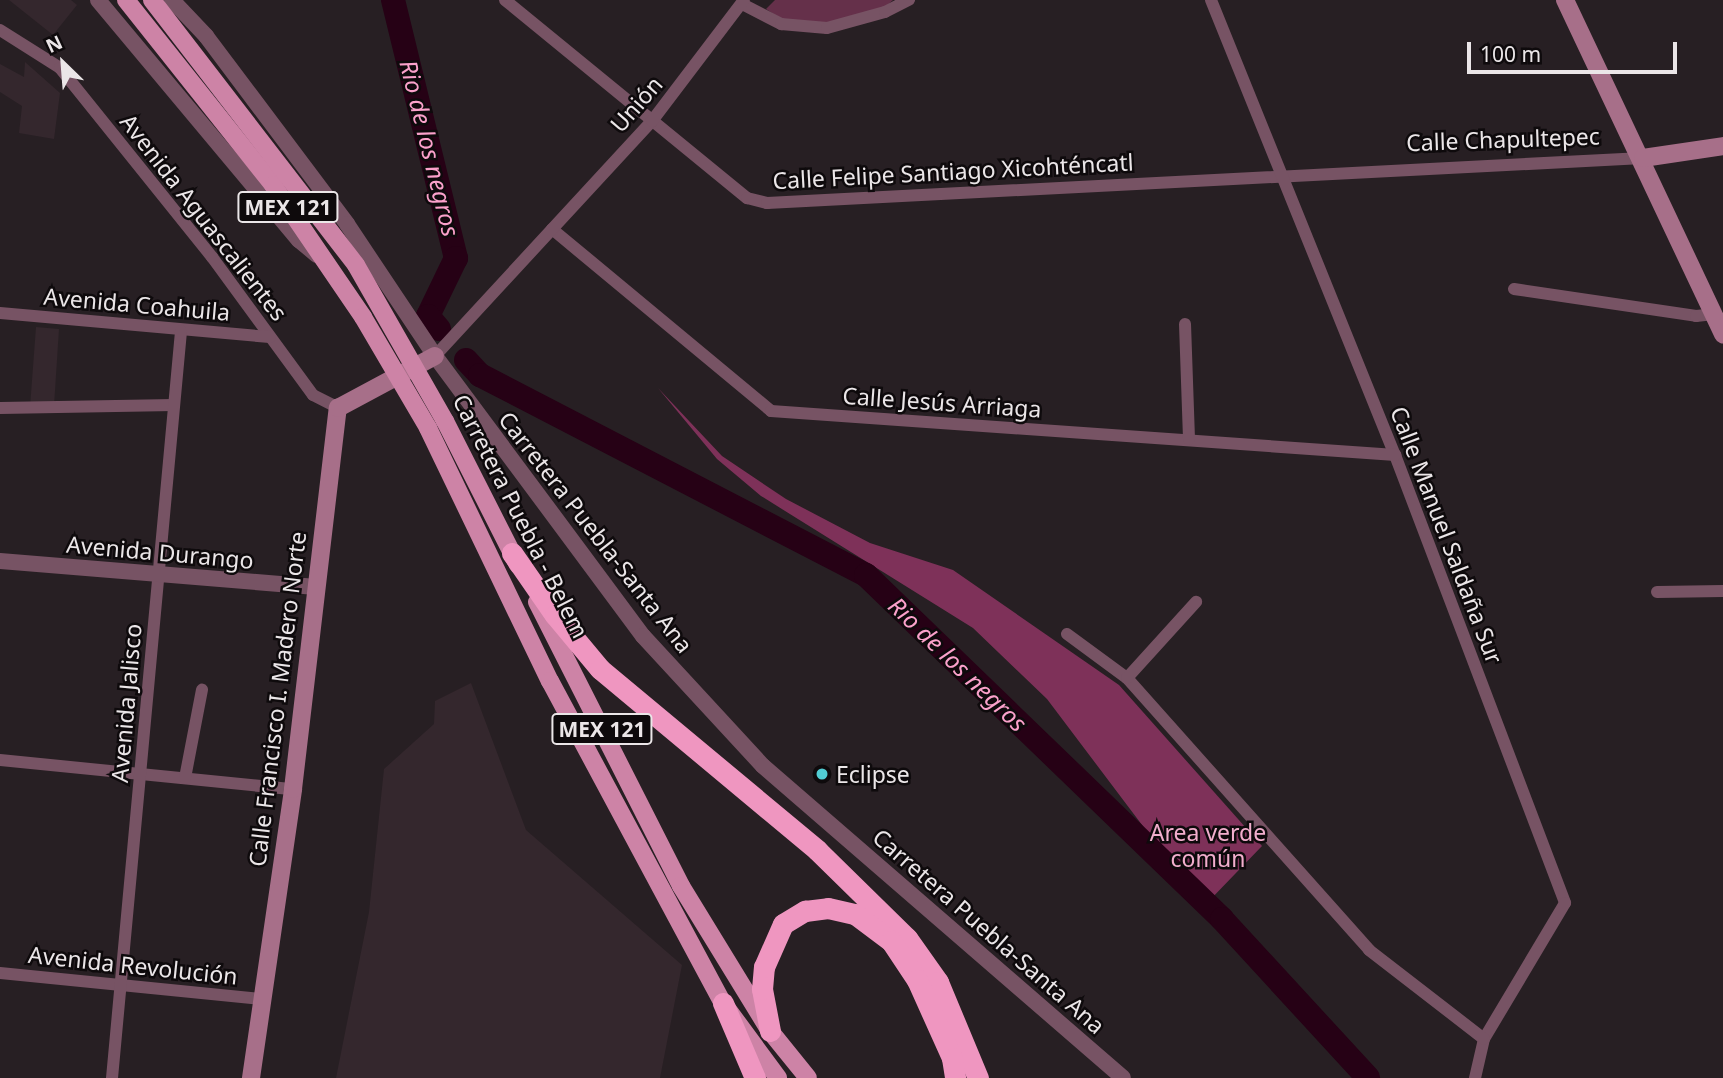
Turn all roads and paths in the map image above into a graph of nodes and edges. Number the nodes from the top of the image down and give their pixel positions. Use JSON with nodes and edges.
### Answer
{"nodes":[{"id":1,"x":98,"y":0,"type":"edge"},
{"id":2,"x":126,"y":0,"type":"edge"},
{"id":3,"x":152,"y":0,"type":"edge"},
{"id":4,"x":172,"y":0,"type":"edge"},
{"id":5,"x":505,"y":0,"type":"edge"},
{"id":6,"x":909,"y":0,"type":"edge"},
{"id":7,"x":1211,"y":0,"type":"edge"},
{"id":8,"x":1565,"y":0,"type":"edge"},
{"id":9,"x":744,"y":3,"type":"edge"},
{"id":10,"x":0,"y":30,"type":"edge"},
{"id":11,"x":652,"y":121,"type":"junction"},
{"id":12,"x":1723,"y":146,"type":"edge"},
{"id":13,"x":1643,"y":158,"type":"junction"},
{"id":14,"x":1285,"y":176,"type":"junction"},
{"id":15,"x":552,"y":229,"type":"junction"},
{"id":16,"x":328,"y":265,"type":"junction"},
{"id":17,"x":1514,"y":289,"type":"dead end"},
{"id":18,"x":0,"y":313,"type":"edge"},
{"id":19,"x":1714,"y":314,"type":"junction"},
{"id":20,"x":1185,"y":324,"type":"dead end"},
{"id":21,"x":181,"y":331,"type":"junction"},
{"id":22,"x":1723,"y":335,"type":"edge"},
{"id":23,"x":270,"y":337,"type":"junction"},
{"id":24,"x":435,"y":356,"type":"junction"},
{"id":25,"x":174,"y":405,"type":"junction"},
{"id":26,"x":0,"y":408,"type":"edge"},
{"id":27,"x":338,"y":408,"type":"junction"},
{"id":28,"x":1189,"y":439,"type":"junction"},
{"id":29,"x":1395,"y":455,"type":"junction"},
{"id":30,"x":512,"y":553,"type":"junction"},
{"id":31,"x":0,"y":561,"type":"edge"},
{"id":32,"x":159,"y":575,"type":"junction"},
{"id":33,"x":316,"y":587,"type":"junction"},
{"id":34,"x":1723,"y":591,"type":"edge"},
{"id":35,"x":1657,"y":592,"type":"dead end"},
{"id":36,"x":1196,"y":602,"type":"dead end"},
{"id":37,"x":1067,"y":634,"type":"dead end"},
{"id":38,"x":1127,"y":678,"type":"junction"},
{"id":39,"x":202,"y":690,"type":"dead end"},
{"id":40,"x":0,"y":760,"type":"edge"},
{"id":41,"x":141,"y":774,"type":"junction"},
{"id":42,"x":185,"y":778,"type":"junction"},
{"id":43,"x":293,"y":789,"type":"junction"},
{"id":44,"x":0,"y":972,"type":"edge"},
{"id":45,"x":121,"y":985,"type":"junction"},
{"id":46,"x":262,"y":999,"type":"junction"},
{"id":47,"x":723,"y":1003,"type":"junction"},
{"id":48,"x":770,"y":1031,"type":"junction"},
{"id":49,"x":1484,"y":1039,"type":"junction"},
{"id":50,"x":112,"y":1078,"type":"edge"},
{"id":51,"x":251,"y":1078,"type":"edge"},
{"id":52,"x":755,"y":1078,"type":"edge"},
{"id":53,"x":778,"y":1078,"type":"edge"},
{"id":54,"x":808,"y":1078,"type":"edge"},
{"id":55,"x":955,"y":1078,"type":"edge"},
{"id":56,"x":978,"y":1078,"type":"edge"},
{"id":57,"x":1123,"y":1078,"type":"edge"},
{"id":58,"x":1475,"y":1078,"type":"edge"}],
"edges":[{"from":1,"to":16,"type":"street"},
{"from":2,"to":16,"type":"main road","name":"Carretera Puebla - Belem","number":"MEX 121","bridge":true},
{"from":3,"to":30,"type":"main road","name":"Carretera Puebla - Belem","number":"MEX 121","bridge":true},
{"from":4,"to":24,"type":"street","name":"Carretera Puebla-Santa Ana"},
{"from":5,"to":11,"type":"street","name":"Calle Felipe Santiago Xicohténcatl"},
{"from":6,"to":9,"type":"street"},
{"from":7,"to":14,"type":"street","name":"Calle Manuel Saldaña Sur"},
{"from":8,"to":13,"type":"main road"},
{"from":9,"to":11,"type":"street","name":"Unión"},
{"from":10,"to":23,"type":"street","name":"Avenida Aguascalientes"},
{"from":11,"to":14,"type":"street","name":"Calle Felipe Santiago Xicohténcatl"},
{"from":11,"to":15,"type":"street","name":"Unión"},
{"from":12,"to":13,"type":"main road","name":"Calle Chapultepec"},
{"from":13,"to":14,"type":"street","name":"Calle Chapultepec"},
{"from":13,"to":19,"type":"main road"},
{"from":14,"to":29,"type":"street","name":"Calle Manuel Saldaña Sur"},
{"from":15,"to":24,"type":"street","name":"Unión"},
{"from":15,"to":28,"type":"street","name":"Calle Jesús Arriaga"},
{"from":16,"to":47,"type":"main road","name":"Carretera Puebla - Belem","number":"MEX 121","bridge":true},
{"from":17,"to":19,"type":"street"},
{"from":18,"to":21,"type":"street","name":"Avenida Coahuila"},
{"from":19,"to":22,"type":"main road"},
{"from":20,"to":28,"type":"street"},
{"from":21,"to":23,"type":"street","name":"Avenida Coahuila"},
{"from":21,"to":25,"type":"street","name":"Avenida Jalisco"},
{"from":23,"to":27,"type":"street","name":"Avenida Aguascalientes"},
{"from":24,"to":27,"type":"main road"},
{"from":24,"to":57,"type":"street","name":"Carretera Puebla-Santa Ana"},
{"from":25,"to":26,"type":"street"},
{"from":25,"to":32,"type":"street","name":"Avenida Jalisco"},
{"from":27,"to":33,"type":"main road","name":"Calle Francisco I. Madero Norte"},
{"from":28,"to":29,"type":"street","name":"Calle Jesús Arriaga"},
{"from":29,"to":49,"type":"street","name":"Calle Manuel Saldaña Sur"},
{"from":30,"to":48,"type":"main road","name":"Carretera Puebla - Belem","number":"MEX 121"},
{"from":30,"to":56,"type":"highway"},
{"from":31,"to":32,"type":"street","name":"Avenida Durango"},
{"from":32,"to":33,"type":"street","name":"Avenida Durango"},
{"from":32,"to":41,"type":"street","name":"Avenida Jalisco"},
{"from":33,"to":43,"type":"main road","name":"Calle Francisco I. Madero Norte"},
{"from":34,"to":35,"type":"street"},
{"from":36,"to":38,"type":"street"},
{"from":37,"to":38,"type":"street"},
{"from":38,"to":49,"type":"street"},
{"from":39,"to":42,"type":"street"},
{"from":40,"to":41,"type":"street"},
{"from":41,"to":42,"type":"street"},
{"from":41,"to":45,"type":"street","name":"Avenida Jalisco"},
{"from":42,"to":43,"type":"street"},
{"from":43,"to":46,"type":"main road","name":"Calle Francisco I. Madero Norte"},
{"from":44,"to":45,"type":"street","name":"Avenida Revolución"},
{"from":45,"to":46,"type":"street","name":"Avenida Revolución"},
{"from":45,"to":50,"type":"street","name":"Avenida Jalisco"},
{"from":46,"to":51,"type":"main road","name":"Calle Francisco I. Madero Norte"},
{"from":47,"to":52,"type":"highway"},
{"from":47,"to":53,"type":"main road","name":"Carretera Puebla - Belem","number":"MEX 121"},
{"from":48,"to":54,"type":"main road","name":"Carretera Puebla - Belem","number":"MEX 121"},
{"from":48,"to":55,"type":"highway"},
{"from":49,"to":58,"type":"street","name":"Calle Manuel Saldaña Sur"}]}
